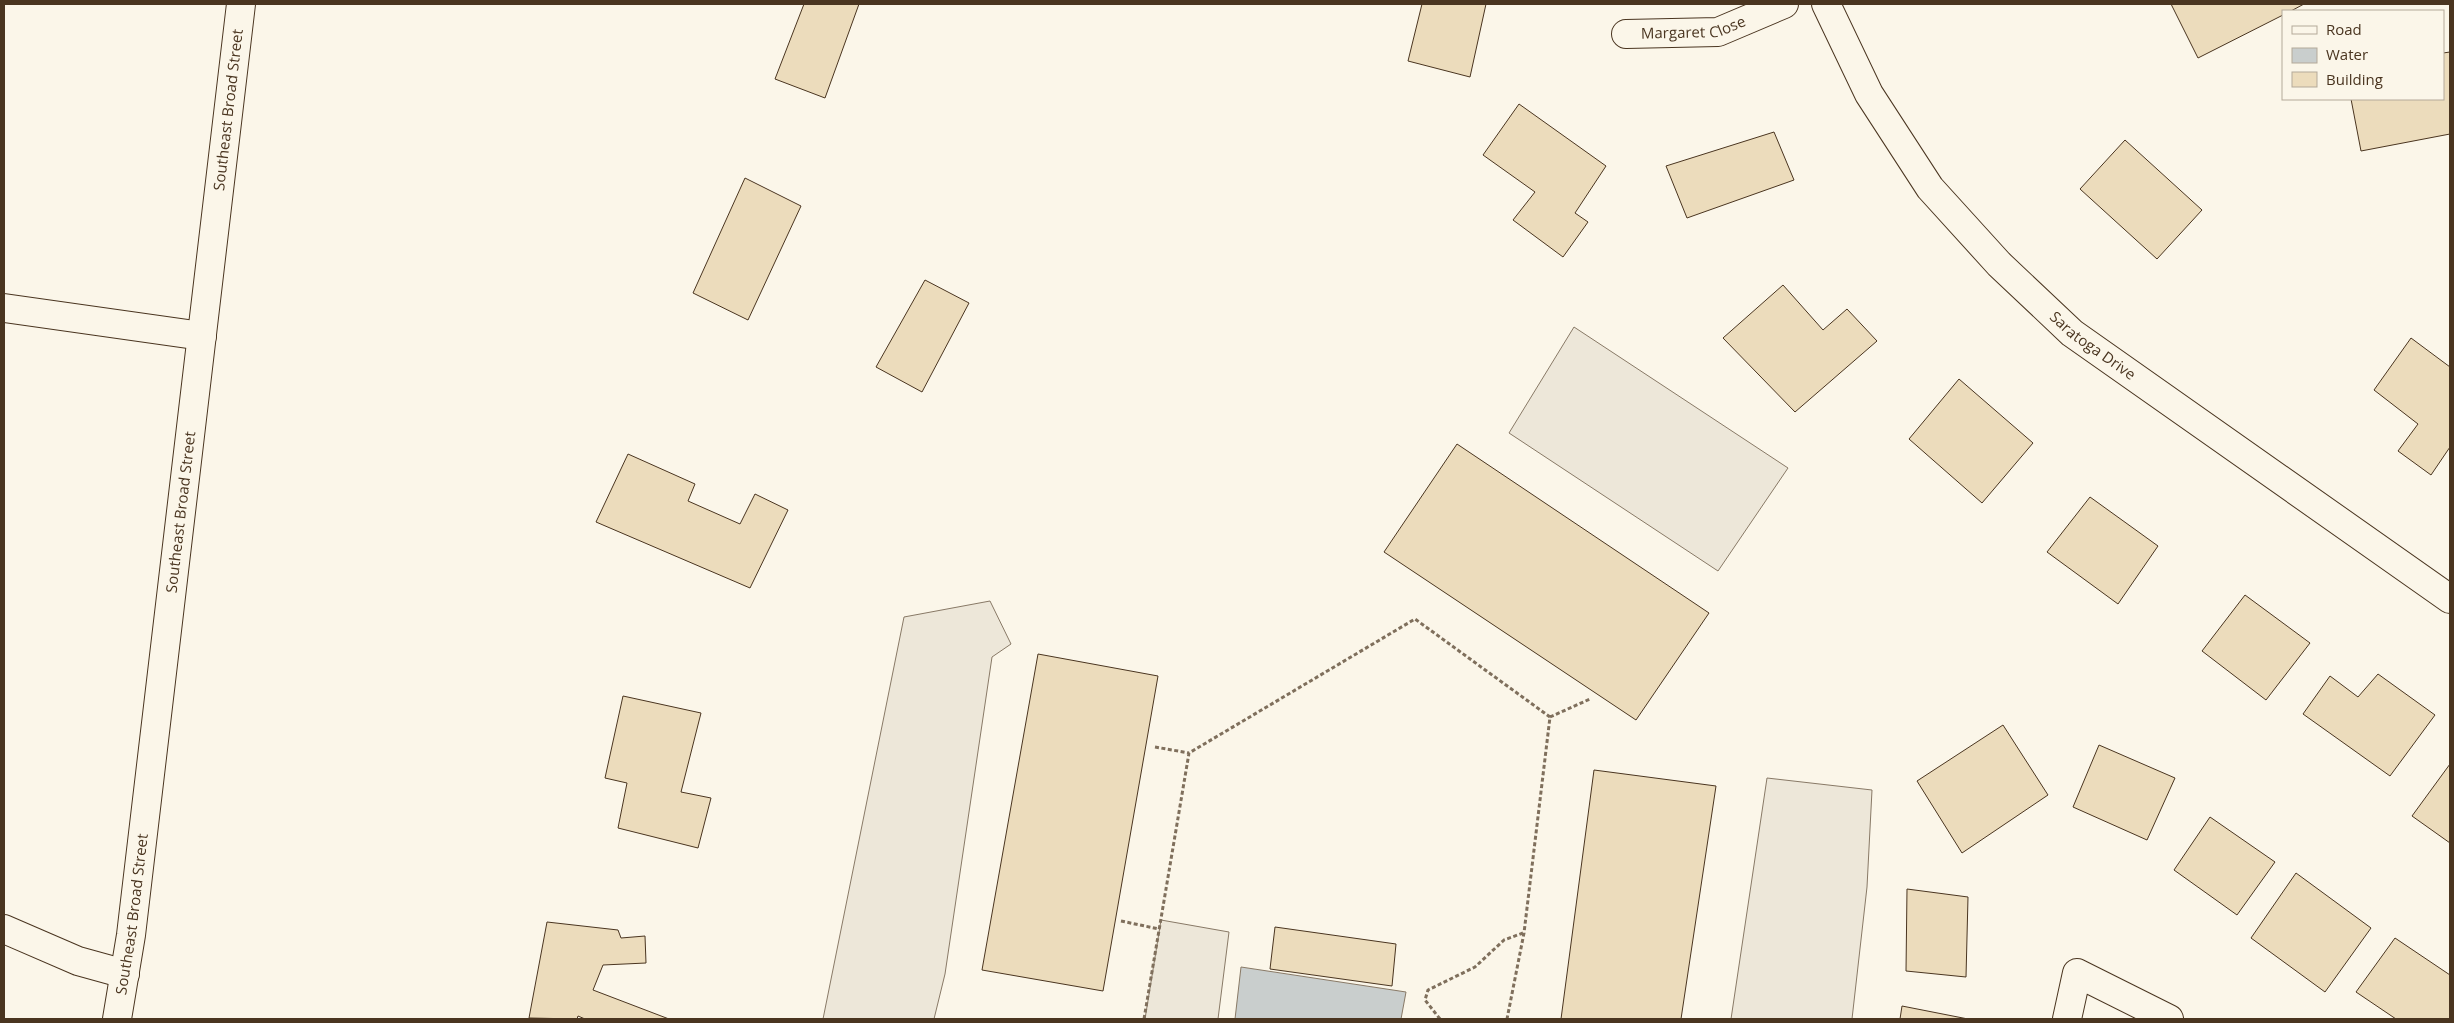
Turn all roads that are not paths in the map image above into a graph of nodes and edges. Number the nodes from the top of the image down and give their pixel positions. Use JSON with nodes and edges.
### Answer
{"nodes":[{"id":1,"x":241,"y":4,"type":"edge"},
{"id":2,"x":1784,"y":4,"type":"edge"},
{"id":3,"x":1826,"y":4,"type":"edge"},
{"id":4,"x":1626,"y":34,"type":"dead end"},
{"id":5,"x":4,"y":308,"type":"edge"},
{"id":6,"x":202,"y":336,"type":"junction"},
{"id":7,"x":2450,"y":599,"type":"edge"},
{"id":8,"x":4,"y":929,"type":"edge"},
{"id":9,"x":125,"y":974,"type":"junction"},
{"id":10,"x":117,"y":1019,"type":"edge"},
{"id":11,"x":2067,"y":1019,"type":"edge"},
{"id":12,"x":2169,"y":1019,"type":"edge"}],
"edges":[{"from":1,"to":6,"type":"street","name":"Southeast Broad Street"},
{"from":2,"to":4,"type":"street","name":"Margaret Close"},
{"from":3,"to":7,"type":"street","name":"Saratoga Drive"},
{"from":5,"to":6,"type":"street"},
{"from":6,"to":9,"type":"street","name":"Southeast Broad Street"},
{"from":8,"to":9,"type":"street"},
{"from":9,"to":10,"type":"street","name":"Southeast Broad Street"},
{"from":11,"to":12,"type":"street"}]}
